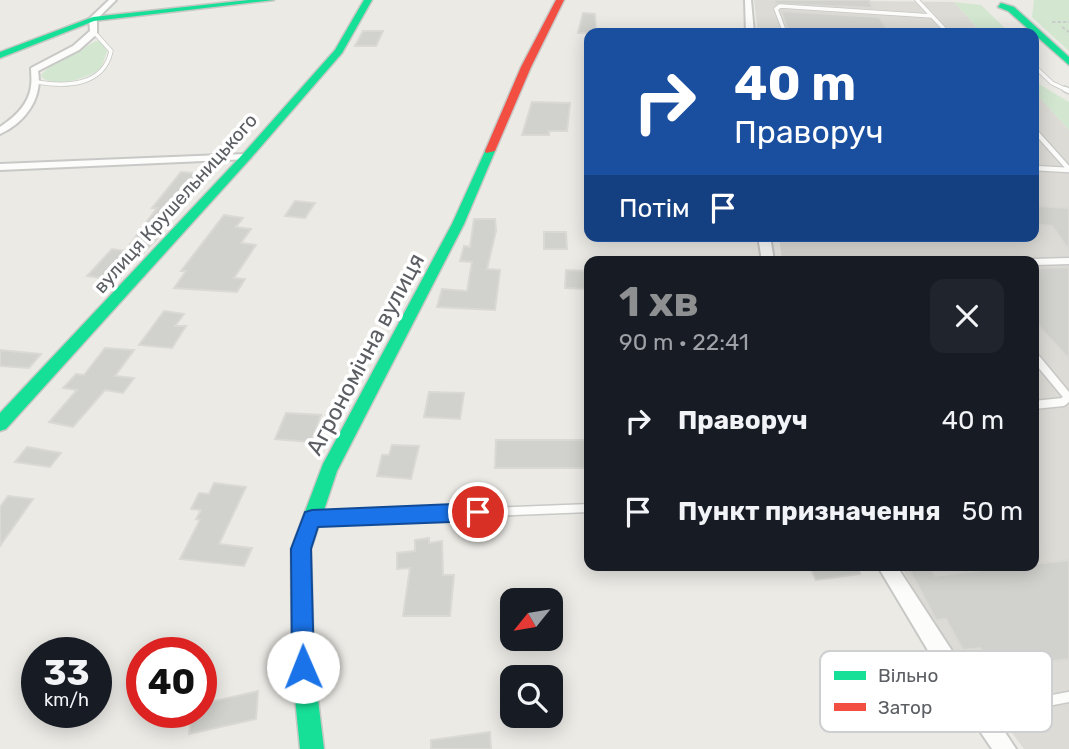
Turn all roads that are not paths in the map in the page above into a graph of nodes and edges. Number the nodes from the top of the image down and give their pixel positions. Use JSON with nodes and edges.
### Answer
{"nodes":[{"id":1,"x":113,"y":0,"type":"edge"},
{"id":2,"x":270,"y":0,"type":"edge"},
{"id":3,"x":368,"y":0,"type":"edge"},
{"id":4,"x":560,"y":0,"type":"edge"},
{"id":5,"x":748,"y":0,"type":"edge"},
{"id":6,"x":917,"y":0,"type":"edge"},
{"id":7,"x":1000,"y":2,"type":"edge"},
{"id":8,"x":932,"y":16,"type":"junction"},
{"id":9,"x":94,"y":25,"type":"junction"},
{"id":10,"x":750,"y":28,"type":"edge"},
{"id":11,"x":783,"y":28,"type":"edge"},
{"id":12,"x":943,"y":28,"type":"edge"},
{"id":13,"x":1018,"y":28,"type":"edge"},
{"id":14,"x":1032,"y":28,"type":"edge"},
{"id":15,"x":1039,"y":35,"type":"edge"},
{"id":16,"x":1039,"y":49,"type":"edge"},
{"id":17,"x":0,"y":55,"type":"edge"},
{"id":18,"x":1069,"y":62,"type":"edge"},
{"id":19,"x":1039,"y":71,"type":"edge"},
{"id":20,"x":1069,"y":78,"type":"edge"},
{"id":21,"x":37,"y":82,"type":"junction"},
{"id":22,"x":1069,"y":91,"type":"edge"},
{"id":23,"x":0,"y":131,"type":"edge"},
{"id":24,"x":1039,"y":136,"type":"edge"},
{"id":25,"x":246,"y":157,"type":"junction"},
{"id":26,"x":0,"y":167,"type":"edge"},
{"id":27,"x":1039,"y":168,"type":"edge"},
{"id":28,"x":1069,"y":170,"type":"edge"},
{"id":29,"x":1069,"y":261,"type":"edge"},
{"id":30,"x":1039,"y":262,"type":"edge"},
{"id":31,"x":1039,"y":362,"type":"edge"},
{"id":32,"x":1039,"y":404,"type":"edge"},
{"id":33,"x":0,"y":424,"type":"edge"},
{"id":34,"x":584,"y":508,"type":"edge"},
{"id":35,"x":312,"y":519,"type":"junction"},
{"id":36,"x":890,"y":571,"type":"edge"},
{"id":37,"x":939,"y":651,"type":"edge"},
{"id":38,"x":993,"y":732,"type":"edge"},
{"id":39,"x":312,"y":749,"type":"edge"},
{"id":40,"x":1005,"y":749,"type":"edge"}],
"edges":[{"from":1,"to":9,"type":"street"},
{"from":2,"to":9,"type":"street"},
{"from":3,"to":25,"type":"street","name":"вулиця Крушельницького"},
{"from":4,"to":35,"type":"street","name":"Агрономічна вулиця"},
{"from":5,"to":10,"type":"street"},
{"from":6,"to":8,"type":"lane"},
{"from":7,"to":13,"type":"street"},
{"from":7,"to":14,"type":"street"},
{"from":8,"to":11,"type":"lane"},
{"from":8,"to":12,"type":"lane"},
{"from":9,"to":17,"type":"street"},
{"from":9,"to":21,"type":"street"},
{"from":9,"to":21,"type":"lane"},
{"from":15,"to":18,"type":"street"},
{"from":16,"to":20,"type":"street"},
{"from":19,"to":22,"type":"lane"},
{"from":21,"to":23,"type":"street"},
{"from":24,"to":28,"type":"lane"},
{"from":25,"to":26,"type":"street"},
{"from":25,"to":33,"type":"street","name":"вулиця Крушельницького"},
{"from":27,"to":28,"type":"lane"},
{"from":29,"to":30,"type":"lane"},
{"from":31,"to":32,"type":"lane"},
{"from":34,"to":35,"type":"lane"},
{"from":35,"to":39,"type":"street","name":"Агрономічна вулиця"},
{"from":36,"to":37,"type":"street"},
{"from":38,"to":40,"type":"street"}]}
